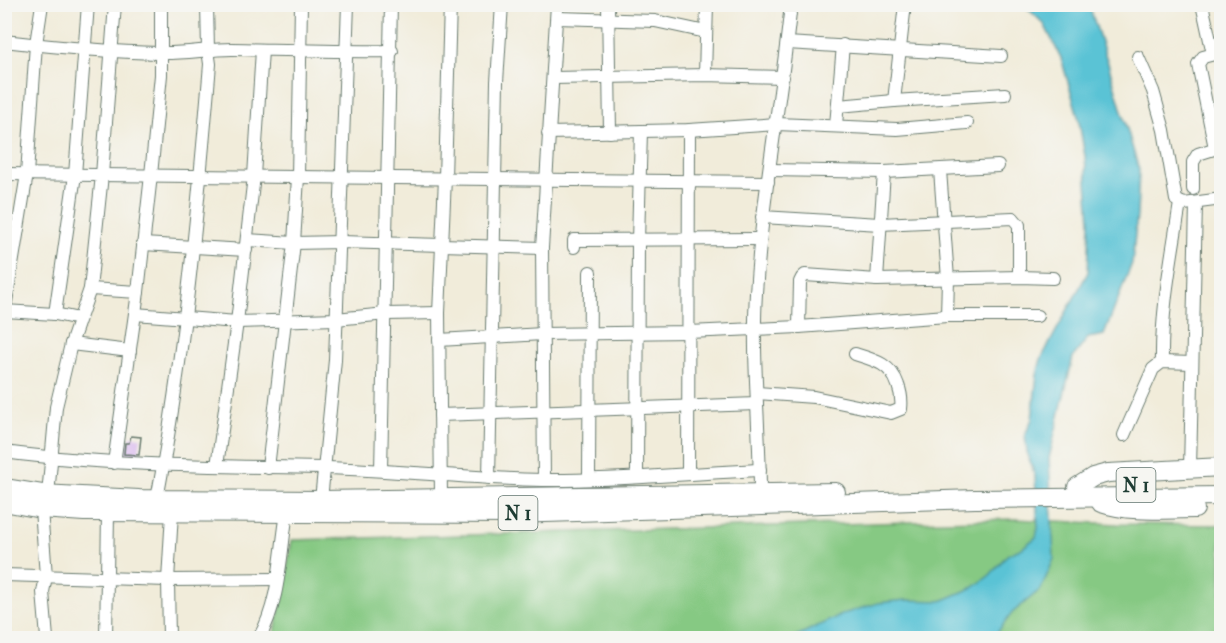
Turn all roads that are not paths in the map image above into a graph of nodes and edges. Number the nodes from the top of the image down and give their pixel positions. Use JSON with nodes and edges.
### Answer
{"nodes":[{"id":1,"x":42,"y":4,"type":"edge"},
{"id":2,"x":88,"y":4,"type":"edge"},
{"id":3,"x":115,"y":4,"type":"edge"},
{"id":4,"x":161,"y":4,"type":"edge"},
{"id":5,"x":207,"y":4,"type":"edge"},
{"id":6,"x":301,"y":4,"type":"edge"},
{"id":7,"x":348,"y":4,"type":"edge"},
{"id":8,"x":392,"y":4,"type":"edge"},
{"id":9,"x":450,"y":4,"type":"edge"},
{"id":10,"x":502,"y":4,"type":"edge"},
{"id":11,"x":557,"y":4,"type":"edge"},
{"id":12,"x":608,"y":4,"type":"edge"},
{"id":13,"x":706,"y":4,"type":"edge"},
{"id":14,"x":791,"y":4,"type":"edge"},
{"id":15,"x":905,"y":4,"type":"edge"},
{"id":16,"x":1202,"y":4,"type":"edge"},
{"id":17,"x":557,"y":18,"type":"junction"},
{"id":18,"x":608,"y":20,"type":"junction"},
{"id":19,"x":706,"y":32,"type":"junction"},
{"id":20,"x":4,"y":41,"type":"edge"},
{"id":21,"x":787,"y":43,"type":"junction"},
{"id":22,"x":36,"y":45,"type":"junction"},
{"id":23,"x":843,"y":45,"type":"junction"},
{"id":24,"x":84,"y":49,"type":"junction"},
{"id":25,"x":899,"y":49,"type":"junction"},
{"id":26,"x":208,"y":50,"type":"junction"},
{"id":27,"x":262,"y":50,"type":"junction"},
{"id":28,"x":112,"y":51,"type":"junction"},
{"id":29,"x":392,"y":51,"type":"junction"},
{"id":30,"x":299,"y":52,"type":"junction"},
{"id":31,"x":348,"y":52,"type":"junction"},
{"id":32,"x":160,"y":53,"type":"junction"},
{"id":33,"x":1217,"y":53,"type":"edge"},
{"id":34,"x":1001,"y":56,"type":"dead end"},
{"id":35,"x":1138,"y":57,"type":"dead end"},
{"id":36,"x":705,"y":75,"type":"junction"},
{"id":37,"x":609,"y":77,"type":"junction"},
{"id":38,"x":783,"y":77,"type":"junction"},
{"id":39,"x":553,"y":78,"type":"junction"},
{"id":40,"x":1005,"y":94,"type":"dead end"},
{"id":41,"x":894,"y":101,"type":"junction"},
{"id":42,"x":838,"y":106,"type":"junction"},
{"id":43,"x":967,"y":123,"type":"dead end"},
{"id":44,"x":777,"y":124,"type":"junction"},
{"id":45,"x":836,"y":125,"type":"junction"},
{"id":46,"x":688,"y":130,"type":"junction"},
{"id":47,"x":641,"y":131,"type":"junction"},
{"id":48,"x":610,"y":132,"type":"junction"},
{"id":49,"x":548,"y":133,"type":"junction"},
{"id":50,"x":1218,"y":147,"type":"edge"},
{"id":51,"x":998,"y":165,"type":"dead end"},
{"id":52,"x":940,"y":170,"type":"junction"},
{"id":53,"x":884,"y":172,"type":"junction"},
{"id":54,"x":4,"y":174,"type":"edge"},
{"id":55,"x":27,"y":174,"type":"junction"},
{"id":56,"x":75,"y":174,"type":"junction"},
{"id":57,"x":102,"y":175,"type":"junction"},
{"id":58,"x":151,"y":175,"type":"junction"},
{"id":59,"x":201,"y":176,"type":"junction"},
{"id":60,"x":769,"y":176,"type":"junction"},
{"id":61,"x":255,"y":177,"type":"junction"},
{"id":62,"x":298,"y":177,"type":"junction"},
{"id":63,"x":343,"y":177,"type":"junction"},
{"id":64,"x":389,"y":178,"type":"junction"},
{"id":65,"x":446,"y":178,"type":"junction"},
{"id":66,"x":496,"y":179,"type":"junction"},
{"id":67,"x":545,"y":180,"type":"junction"},
{"id":68,"x":640,"y":181,"type":"junction"},
{"id":69,"x":689,"y":181,"type":"junction"},
{"id":70,"x":1193,"y":189,"type":"dead end"},
{"id":71,"x":1221,"y":199,"type":"edge"},
{"id":72,"x":1180,"y":203,"type":"junction"},
{"id":73,"x":1196,"y":204,"type":"junction"},
{"id":74,"x":762,"y":217,"type":"junction"},
{"id":75,"x":943,"y":223,"type":"junction"},
{"id":76,"x":880,"y":224,"type":"junction"},
{"id":77,"x":4,"y":237,"type":"edge"},
{"id":78,"x":18,"y":238,"type":"junction"},
{"id":79,"x":759,"y":239,"type":"junction"},
{"id":80,"x":689,"y":240,"type":"junction"},
{"id":81,"x":638,"y":241,"type":"junction"},
{"id":82,"x":341,"y":242,"type":"junction"},
{"id":83,"x":294,"y":243,"type":"junction"},
{"id":84,"x":144,"y":244,"type":"junction"},
{"id":85,"x":387,"y":244,"type":"junction"},
{"id":86,"x":247,"y":245,"type":"junction"},
{"id":87,"x":193,"y":246,"type":"junction"},
{"id":88,"x":442,"y":246,"type":"junction"},
{"id":89,"x":494,"y":247,"type":"junction"},
{"id":90,"x":574,"y":247,"type":"dead end"},
{"id":91,"x":542,"y":248,"type":"junction"},
{"id":92,"x":590,"y":272,"type":"dead end"},
{"id":93,"x":1019,"y":277,"type":"junction"},
{"id":94,"x":1053,"y":278,"type":"dead end"},
{"id":95,"x":948,"y":279,"type":"junction"},
{"id":96,"x":876,"y":280,"type":"junction"},
{"id":97,"x":90,"y":289,"type":"junction"},
{"id":98,"x":138,"y":292,"type":"junction"},
{"id":99,"x":5,"y":312,"type":"edge"},
{"id":100,"x":439,"y":313,"type":"junction"},
{"id":101,"x":135,"y":314,"type":"junction"},
{"id":102,"x":386,"y":314,"type":"junction"},
{"id":103,"x":55,"y":315,"type":"junction"},
{"id":104,"x":947,"y":316,"type":"junction"},
{"id":105,"x":1037,"y":316,"type":"dead end"},
{"id":106,"x":184,"y":318,"type":"junction"},
{"id":107,"x":336,"y":318,"type":"junction"},
{"id":108,"x":79,"y":319,"type":"junction"},
{"id":109,"x":286,"y":320,"type":"junction"},
{"id":110,"x":237,"y":322,"type":"junction"},
{"id":111,"x":799,"y":327,"type":"junction"},
{"id":112,"x":756,"y":328,"type":"junction"},
{"id":113,"x":689,"y":332,"type":"junction"},
{"id":114,"x":638,"y":333,"type":"junction"},
{"id":115,"x":542,"y":334,"type":"junction"},
{"id":116,"x":588,"y":334,"type":"junction"},
{"id":117,"x":492,"y":337,"type":"junction"},
{"id":118,"x":439,"y":340,"type":"junction"},
{"id":119,"x":71,"y":344,"type":"junction"},
{"id":120,"x":129,"y":351,"type":"junction"},
{"id":121,"x":855,"y":354,"type":"dead end"},
{"id":122,"x":1162,"y":362,"type":"junction"},
{"id":123,"x":1192,"y":363,"type":"junction"},
{"id":124,"x":757,"y":399,"type":"junction"},
{"id":125,"x":689,"y":406,"type":"junction"},
{"id":126,"x":639,"y":408,"type":"junction"},
{"id":127,"x":589,"y":410,"type":"junction"},
{"id":128,"x":542,"y":411,"type":"junction"},
{"id":129,"x":491,"y":413,"type":"junction"},
{"id":130,"x":440,"y":415,"type":"junction"},
{"id":131,"x":1124,"y":435,"type":"dead end"},
{"id":132,"x":4,"y":452,"type":"edge"},
{"id":133,"x":51,"y":458,"type":"junction"},
{"id":134,"x":114,"y":463,"type":"junction"},
{"id":135,"x":164,"y":466,"type":"junction"},
{"id":136,"x":217,"y":466,"type":"junction"},
{"id":137,"x":1221,"y":467,"type":"edge"},
{"id":138,"x":268,"y":468,"type":"junction"},
{"id":139,"x":323,"y":468,"type":"junction"},
{"id":140,"x":1190,"y":469,"type":"junction"},
{"id":141,"x":381,"y":470,"type":"junction"},
{"id":142,"x":760,"y":470,"type":"junction"},
{"id":143,"x":688,"y":473,"type":"junction"},
{"id":144,"x":440,"y":476,"type":"junction"},
{"id":145,"x":638,"y":476,"type":"junction"},
{"id":146,"x":489,"y":478,"type":"junction"},
{"id":147,"x":590,"y":478,"type":"junction"},
{"id":148,"x":544,"y":480,"type":"junction"},
{"id":149,"x":1221,"y":484,"type":"edge"},
{"id":150,"x":4,"y":488,"type":"edge"},
{"id":151,"x":1079,"y":492,"type":"junction"},
{"id":152,"x":760,"y":493,"type":"junction"},
{"id":153,"x":1031,"y":493,"type":"junction"},
{"id":154,"x":1221,"y":496,"type":"edge"},
{"id":155,"x":441,"y":497,"type":"junction"},
{"id":156,"x":158,"y":500,"type":"junction"},
{"id":157,"x":321,"y":500,"type":"junction"},
{"id":158,"x":4,"y":502,"type":"edge"},
{"id":159,"x":45,"y":502,"type":"junction"},
{"id":160,"x":1221,"y":508,"type":"edge"},
{"id":161,"x":108,"y":513,"type":"junction"},
{"id":162,"x":172,"y":513,"type":"junction"},
{"id":163,"x":287,"y":513,"type":"junction"},
{"id":164,"x":4,"y":575,"type":"edge"},
{"id":165,"x":46,"y":576,"type":"junction"},
{"id":166,"x":106,"y":578,"type":"junction"},
{"id":167,"x":277,"y":579,"type":"junction"},
{"id":168,"x":168,"y":580,"type":"junction"},
{"id":169,"x":46,"y":639,"type":"edge"},
{"id":170,"x":106,"y":639,"type":"edge"},
{"id":171,"x":169,"y":639,"type":"edge"},
{"id":172,"x":259,"y":639,"type":"edge"}],
"edges":[{"from":1,"to":22,"type":"street"},
{"from":2,"to":24,"type":"street"},
{"from":3,"to":28,"type":"street"},
{"from":4,"to":32,"type":"street"},
{"from":5,"to":26,"type":"street"},
{"from":6,"to":30,"type":"street"},
{"from":7,"to":31,"type":"street"},
{"from":8,"to":29,"type":"street"},
{"from":9,"to":65,"type":"street"},
{"from":10,"to":66,"type":"street"},
{"from":11,"to":17,"type":"street"},
{"from":12,"to":18,"type":"street"},
{"from":13,"to":19,"type":"street"},
{"from":14,"to":21,"type":"street"},
{"from":15,"to":25,"type":"street"},
{"from":16,"to":33,"type":"street"},
{"from":17,"to":18,"type":"street"},
{"from":17,"to":39,"type":"street"},
{"from":18,"to":19,"type":"street"},
{"from":18,"to":37,"type":"street"},
{"from":19,"to":36,"type":"street"},
{"from":20,"to":22,"type":"street"},
{"from":21,"to":23,"type":"street"},
{"from":21,"to":38,"type":"street"},
{"from":22,"to":24,"type":"street"},
{"from":22,"to":55,"type":"street"},
{"from":23,"to":25,"type":"street"},
{"from":23,"to":42,"type":"street"},
{"from":24,"to":28,"type":"street"},
{"from":24,"to":56,"type":"street"},
{"from":25,"to":34,"type":"street"},
{"from":25,"to":41,"type":"street"},
{"from":26,"to":27,"type":"street"},
{"from":26,"to":32,"type":"street"},
{"from":26,"to":59,"type":"street"},
{"from":27,"to":30,"type":"street"},
{"from":27,"to":61,"type":"street"},
{"from":28,"to":32,"type":"street"},
{"from":28,"to":57,"type":"street"},
{"from":29,"to":31,"type":"street"},
{"from":29,"to":64,"type":"street"},
{"from":30,"to":31,"type":"street"},
{"from":30,"to":62,"type":"street"},
{"from":31,"to":63,"type":"street"},
{"from":32,"to":58,"type":"street"},
{"from":33,"to":50,"type":"street"},
{"from":35,"to":72,"type":"street"},
{"from":36,"to":37,"type":"street"},
{"from":36,"to":38,"type":"street"},
{"from":37,"to":39,"type":"street"},
{"from":37,"to":48,"type":"street"},
{"from":38,"to":44,"type":"street"},
{"from":39,"to":49,"type":"street"},
{"from":40,"to":41,"type":"street"},
{"from":41,"to":42,"type":"street"},
{"from":42,"to":45,"type":"street"},
{"from":43,"to":45,"type":"street"},
{"from":44,"to":45,"type":"street"},
{"from":44,"to":46,"type":"street"},
{"from":44,"to":60,"type":"street"},
{"from":46,"to":47,"type":"street"},
{"from":46,"to":69,"type":"street"},
{"from":47,"to":48,"type":"street"},
{"from":47,"to":68,"type":"street"},
{"from":48,"to":49,"type":"street"},
{"from":49,"to":67,"type":"street"},
{"from":50,"to":70,"type":"street"},
{"from":51,"to":52,"type":"street"},
{"from":52,"to":53,"type":"street"},
{"from":52,"to":75,"type":"street"},
{"from":53,"to":60,"type":"street"},
{"from":53,"to":76,"type":"street"},
{"from":54,"to":55,"type":"street"},
{"from":55,"to":56,"type":"street"},
{"from":55,"to":78,"type":"street"},
{"from":56,"to":57,"type":"street"},
{"from":56,"to":103,"type":"street"},
{"from":57,"to":58,"type":"street"},
{"from":57,"to":97,"type":"street"},
{"from":58,"to":59,"type":"street"},
{"from":58,"to":84,"type":"street"},
{"from":59,"to":61,"type":"street"},
{"from":59,"to":87,"type":"street"},
{"from":60,"to":69,"type":"street"},
{"from":60,"to":74,"type":"street"},
{"from":61,"to":62,"type":"street"},
{"from":61,"to":86,"type":"street"},
{"from":62,"to":63,"type":"street"},
{"from":62,"to":83,"type":"street"},
{"from":63,"to":64,"type":"street"},
{"from":63,"to":82,"type":"street"},
{"from":64,"to":65,"type":"street"},
{"from":64,"to":85,"type":"street"},
{"from":65,"to":66,"type":"street"},
{"from":65,"to":88,"type":"street"},
{"from":66,"to":67,"type":"street"},
{"from":66,"to":89,"type":"street"},
{"from":67,"to":68,"type":"street"},
{"from":67,"to":91,"type":"street"},
{"from":68,"to":69,"type":"street"},
{"from":68,"to":81,"type":"street"},
{"from":69,"to":80,"type":"street"},
{"from":71,"to":73,"type":"street"},
{"from":72,"to":73,"type":"street"},
{"from":72,"to":122,"type":"street"},
{"from":73,"to":123,"type":"street"},
{"from":74,"to":76,"type":"street"},
{"from":74,"to":79,"type":"street"},
{"from":75,"to":76,"type":"street"},
{"from":75,"to":93,"type":"street"},
{"from":75,"to":95,"type":"street"},
{"from":76,"to":96,"type":"street"},
{"from":77,"to":78,"type":"street"},
{"from":78,"to":99,"type":"street"},
{"from":79,"to":80,"type":"street"},
{"from":79,"to":112,"type":"street"},
{"from":80,"to":81,"type":"street"},
{"from":80,"to":113,"type":"street"},
{"from":81,"to":90,"type":"street"},
{"from":81,"to":114,"type":"street"},
{"from":82,"to":83,"type":"street"},
{"from":82,"to":85,"type":"street"},
{"from":82,"to":107,"type":"street"},
{"from":83,"to":86,"type":"street"},
{"from":83,"to":109,"type":"street"},
{"from":84,"to":87,"type":"street"},
{"from":84,"to":98,"type":"street"},
{"from":85,"to":88,"type":"street"},
{"from":85,"to":102,"type":"street"},
{"from":86,"to":87,"type":"street"},
{"from":86,"to":110,"type":"street"},
{"from":87,"to":106,"type":"street"},
{"from":88,"to":89,"type":"street"},
{"from":88,"to":100,"type":"street"},
{"from":89,"to":91,"type":"street"},
{"from":89,"to":117,"type":"street"},
{"from":91,"to":115,"type":"street"},
{"from":92,"to":116,"type":"street"},
{"from":93,"to":94,"type":"street"},
{"from":93,"to":95,"type":"street"},
{"from":95,"to":96,"type":"street"},
{"from":95,"to":104,"type":"street"},
{"from":96,"to":111,"type":"street"},
{"from":97,"to":98,"type":"street"},
{"from":97,"to":108,"type":"street"},
{"from":98,"to":101,"type":"street"},
{"from":99,"to":103,"type":"street"},
{"from":100,"to":102,"type":"street"},
{"from":100,"to":118,"type":"street"},
{"from":101,"to":106,"type":"street"},
{"from":101,"to":120,"type":"street"},
{"from":102,"to":107,"type":"street"},
{"from":102,"to":141,"type":"street"},
{"from":103,"to":108,"type":"street"},
{"from":104,"to":105,"type":"street"},
{"from":104,"to":111,"type":"street"},
{"from":106,"to":110,"type":"street"},
{"from":106,"to":135,"type":"street"},
{"from":107,"to":109,"type":"street"},
{"from":107,"to":139,"type":"street"},
{"from":108,"to":119,"type":"street"},
{"from":109,"to":110,"type":"street"},
{"from":109,"to":138,"type":"street"},
{"from":110,"to":136,"type":"street"},
{"from":111,"to":112,"type":"street"},
{"from":112,"to":113,"type":"street"},
{"from":112,"to":124,"type":"street"},
{"from":113,"to":114,"type":"street"},
{"from":113,"to":125,"type":"street"},
{"from":114,"to":116,"type":"street"},
{"from":114,"to":126,"type":"street"},
{"from":115,"to":116,"type":"street"},
{"from":115,"to":117,"type":"street"},
{"from":115,"to":128,"type":"street"},
{"from":116,"to":127,"type":"street"},
{"from":117,"to":118,"type":"street"},
{"from":117,"to":129,"type":"street"},
{"from":118,"to":130,"type":"street"},
{"from":119,"to":120,"type":"street"},
{"from":119,"to":133,"type":"street"},
{"from":120,"to":134,"type":"street"},
{"from":121,"to":124,"type":"street"},
{"from":122,"to":123,"type":"street"},
{"from":122,"to":131,"type":"street"},
{"from":123,"to":140,"type":"street"},
{"from":124,"to":125,"type":"street"},
{"from":124,"to":142,"type":"street"},
{"from":125,"to":126,"type":"street"},
{"from":125,"to":143,"type":"street"},
{"from":126,"to":127,"type":"street"},
{"from":126,"to":145,"type":"street"},
{"from":127,"to":128,"type":"street"},
{"from":127,"to":147,"type":"street"},
{"from":128,"to":129,"type":"street"},
{"from":128,"to":148,"type":"street"},
{"from":129,"to":130,"type":"street"},
{"from":129,"to":146,"type":"street"},
{"from":130,"to":144,"type":"street"},
{"from":132,"to":133,"type":"street"},
{"from":133,"to":134,"type":"street"},
{"from":133,"to":159,"type":"street"},
{"from":134,"to":135,"type":"street"},
{"from":135,"to":136,"type":"street"},
{"from":135,"to":156,"type":"street"},
{"from":136,"to":138,"type":"street"},
{"from":137,"to":140,"type":"highway"},
{"from":138,"to":139,"type":"street"},
{"from":139,"to":141,"type":"street"},
{"from":139,"to":157,"type":"street"},
{"from":140,"to":151,"type":"highway"},
{"from":141,"to":144,"type":"street"},
{"from":142,"to":143,"type":"street"},
{"from":142,"to":152,"type":"street"},
{"from":143,"to":145,"type":"street"},
{"from":144,"to":146,"type":"street"},
{"from":144,"to":155,"type":"street"},
{"from":145,"to":147,"type":"street"},
{"from":146,"to":148,"type":"street"},
{"from":147,"to":148,"type":"street"},
{"from":149,"to":151,"type":"highway","number":"N 1"},
{"from":150,"to":159,"type":"highway","number":"N 1"},
{"from":151,"to":153,"type":"highway","number":"N 1"},
{"from":151,"to":154,"type":"highway","number":"N 1"},
{"from":151,"to":160,"type":"highway"},
{"from":152,"to":153,"type":"highway","number":"N 1"},
{"from":152,"to":155,"type":"highway","number":"N 1"},
{"from":153,"to":163,"type":"highway","number":"N 1"},
{"from":155,"to":157,"type":"highway","number":"N 1"},
{"from":156,"to":157,"type":"highway","number":"N 1"},
{"from":156,"to":159,"type":"highway","number":"N 1"},
{"from":158,"to":159,"type":"highway","number":"N 1"},
{"from":159,"to":161,"type":"highway","number":"N 1"},
{"from":159,"to":165,"type":"street"},
{"from":161,"to":162,"type":"highway","number":"N 1"},
{"from":161,"to":166,"type":"street"},
{"from":162,"to":163,"type":"highway","number":"N 1"},
{"from":162,"to":168,"type":"street"},
{"from":163,"to":167,"type":"street"},
{"from":164,"to":165,"type":"street"},
{"from":165,"to":166,"type":"street"},
{"from":165,"to":169,"type":"street"},
{"from":166,"to":168,"type":"street"},
{"from":166,"to":170,"type":"street"},
{"from":167,"to":168,"type":"street"},
{"from":167,"to":172,"type":"street"},
{"from":168,"to":171,"type":"street"}]}
